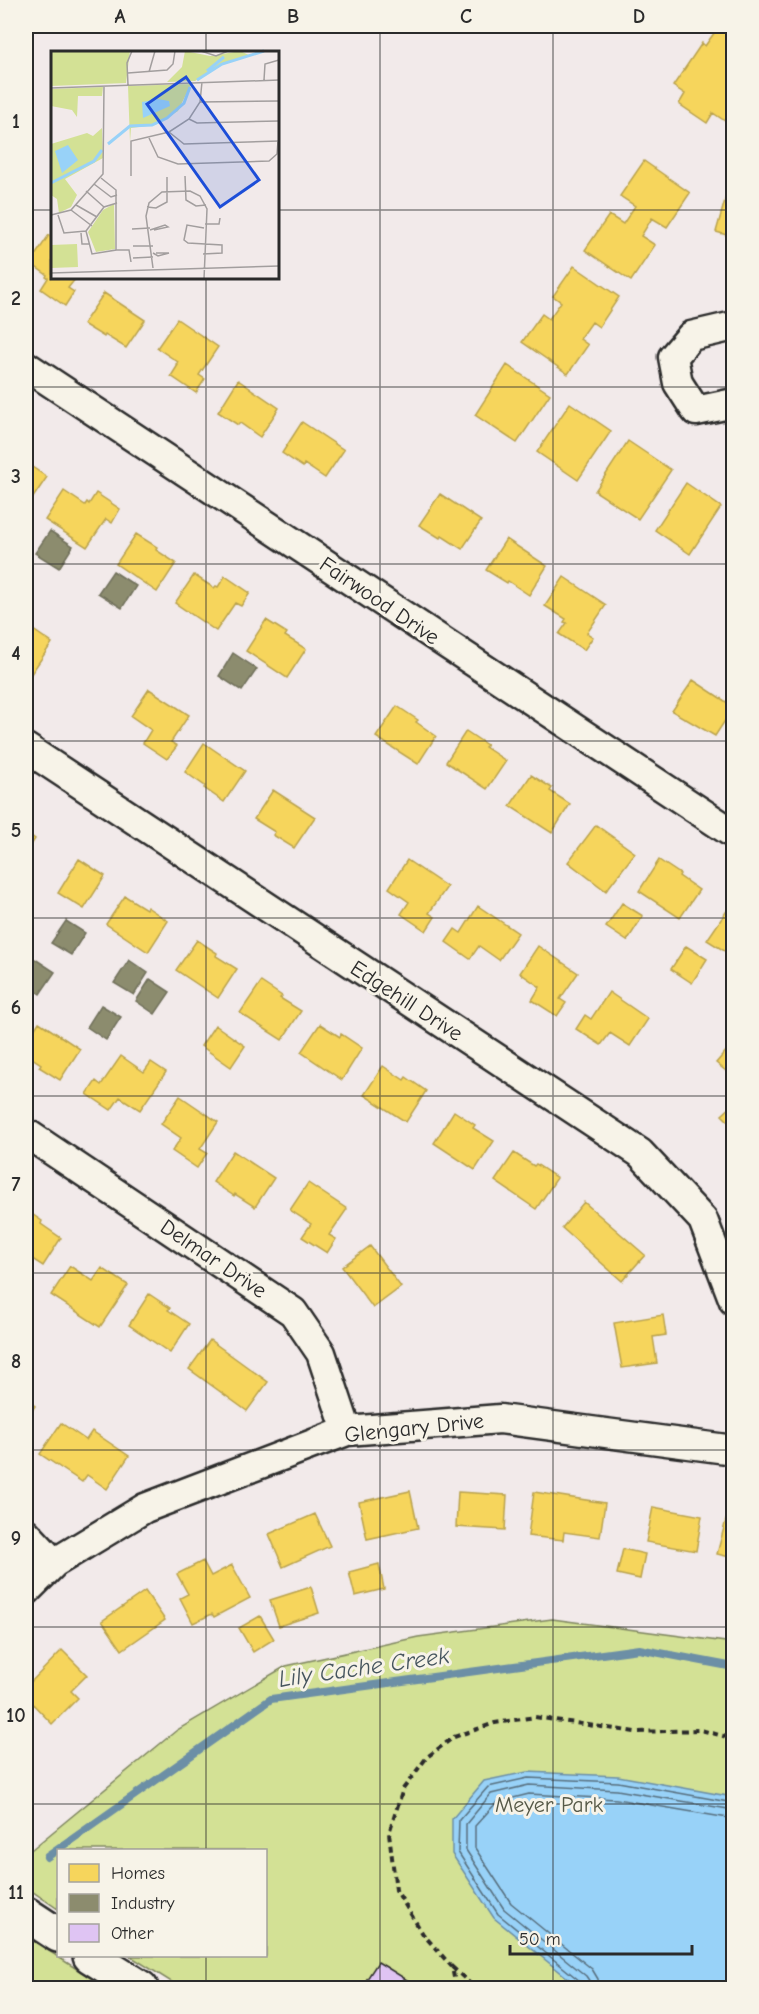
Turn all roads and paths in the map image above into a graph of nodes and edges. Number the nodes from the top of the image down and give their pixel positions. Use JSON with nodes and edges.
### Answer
{"nodes":[{"id":1,"x":734,"y":326,"type":"edge"},
{"id":2,"x":26,"y":366,"type":"edge"},
{"id":3,"x":734,"y":403,"type":"edge"},
{"id":4,"x":26,"y":748,"type":"edge"},
{"id":5,"x":734,"y":834,"type":"edge"},
{"id":6,"x":26,"y":1133,"type":"edge"},
{"id":7,"x":734,"y":1301,"type":"edge"},
{"id":8,"x":346,"y":1431,"type":"junction"},
{"id":9,"x":734,"y":1437,"type":"edge"},
{"id":10,"x":733,"y":1450,"type":"edge"},
{"id":11,"x":26,"y":1533,"type":"edge"},
{"id":12,"x":54,"y":1563,"type":"junction"},
{"id":13,"x":26,"y":1591,"type":"edge"},
{"id":14,"x":734,"y":1739,"type":"edge"},
{"id":15,"x":26,"y":1914,"type":"edge"},
{"id":16,"x":57,"y":1934,"type":"edge"},
{"id":17,"x":92,"y":1957,"type":"edge"},
{"id":18,"x":452,"y":1967,"type":"junction"},
{"id":19,"x":141,"y":1989,"type":"edge"},
{"id":20,"x":456,"y":1989,"type":"edge"},
{"id":21,"x":475,"y":1989,"type":"edge"}],
"edges":[{"from":1,"to":3,"type":"street"},
{"from":2,"to":5,"type":"street","name":"Fairwood Drive"},
{"from":4,"to":7,"type":"street","name":"Edgehill Drive"},
{"from":6,"to":8,"type":"street","name":"Delmar Drive"},
{"from":8,"to":10,"type":"street","name":"Glengary Drive"},
{"from":8,"to":12,"type":"street","name":"Glengary Drive"},
{"from":9,"to":10,"type":"street"},
{"from":11,"to":12,"type":"street"},
{"from":12,"to":13,"type":"street","name":"Glengary Drive"},
{"from":14,"to":18,"type":"path"},
{"from":15,"to":16,"type":"street"},
{"from":17,"to":19,"type":"street"},
{"from":18,"to":20,"type":"path"},
{"from":18,"to":21,"type":"path"}]}
